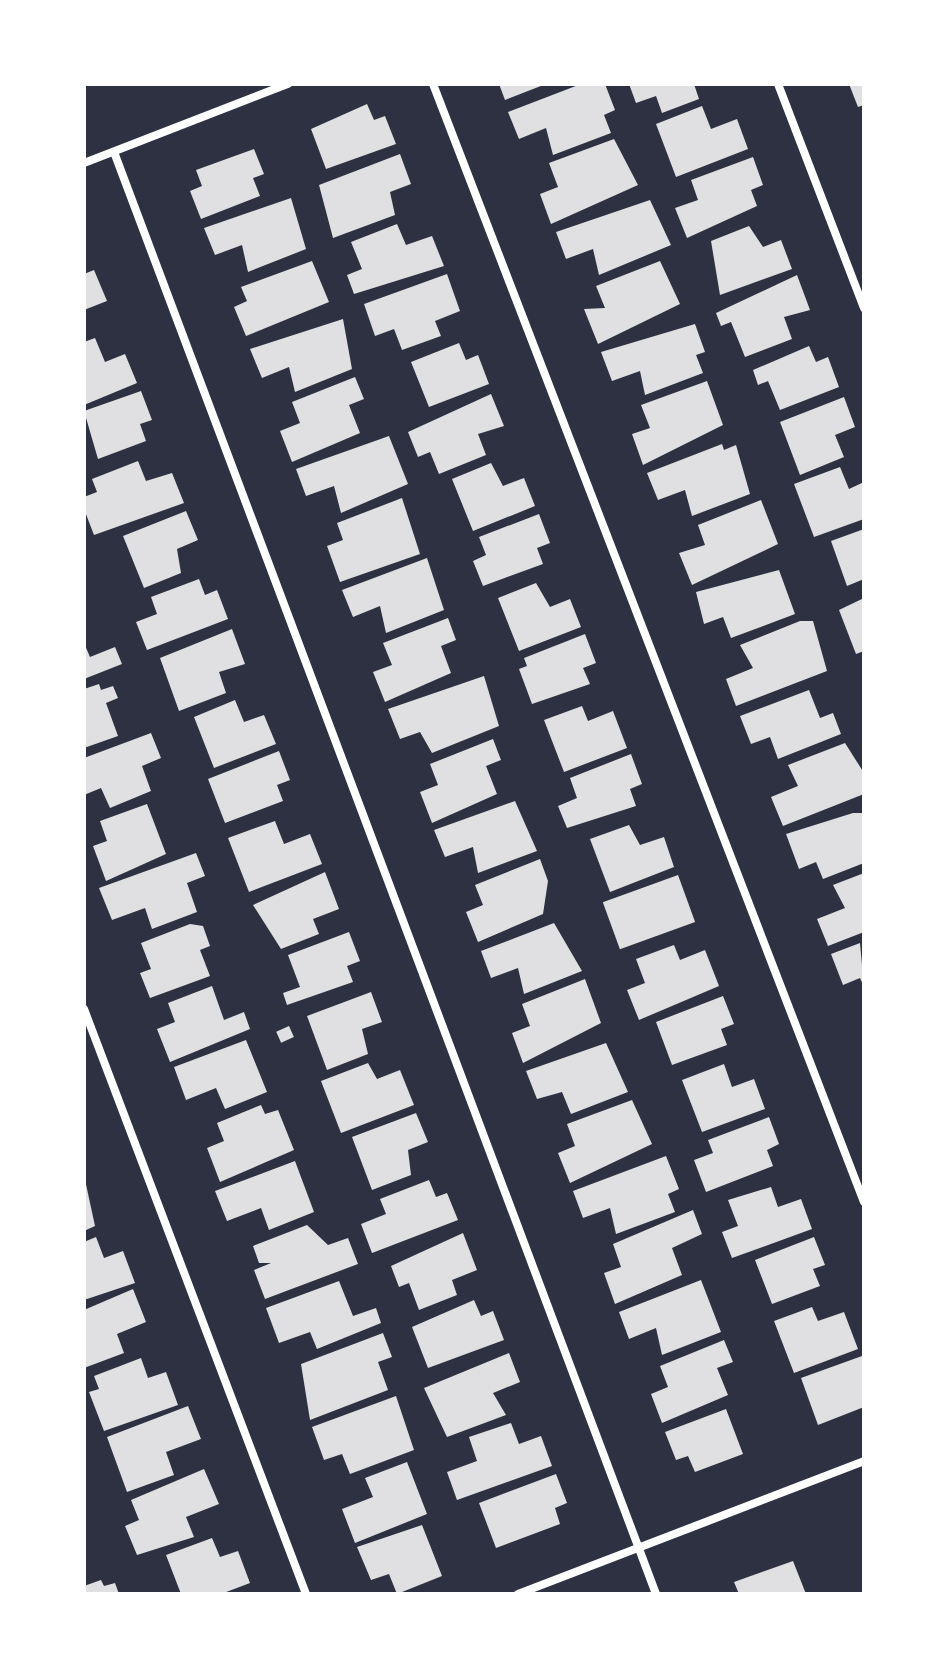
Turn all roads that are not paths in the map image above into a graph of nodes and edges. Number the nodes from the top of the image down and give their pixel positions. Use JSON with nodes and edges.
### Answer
{"nodes":[{"id":1,"x":288,"y":84,"type":"edge"},
{"id":2,"x":433,"y":84,"type":"edge"},
{"id":3,"x":778,"y":84,"type":"edge"},
{"id":4,"x":114,"y":152,"type":"junction"},
{"id":5,"x":84,"y":163,"type":"edge"},
{"id":6,"x":864,"y":308,"type":"edge"},
{"id":7,"x":84,"y":1009,"type":"edge"},
{"id":8,"x":864,"y":1202,"type":"edge"},
{"id":9,"x":864,"y":1461,"type":"edge"},
{"id":10,"x":638,"y":1546,"type":"junction"},
{"id":11,"x":306,"y":1594,"type":"edge"},
{"id":12,"x":518,"y":1594,"type":"edge"},
{"id":13,"x":656,"y":1594,"type":"edge"}],
"edges":[{"from":1,"to":4,"type":"street"},
{"from":2,"to":8,"type":"street"},
{"from":3,"to":6,"type":"street"},
{"from":4,"to":5,"type":"street"},
{"from":4,"to":10,"type":"street"},
{"from":7,"to":11,"type":"street"},
{"from":9,"to":10,"type":"street"},
{"from":10,"to":12,"type":"street"},
{"from":10,"to":13,"type":"street"}]}
